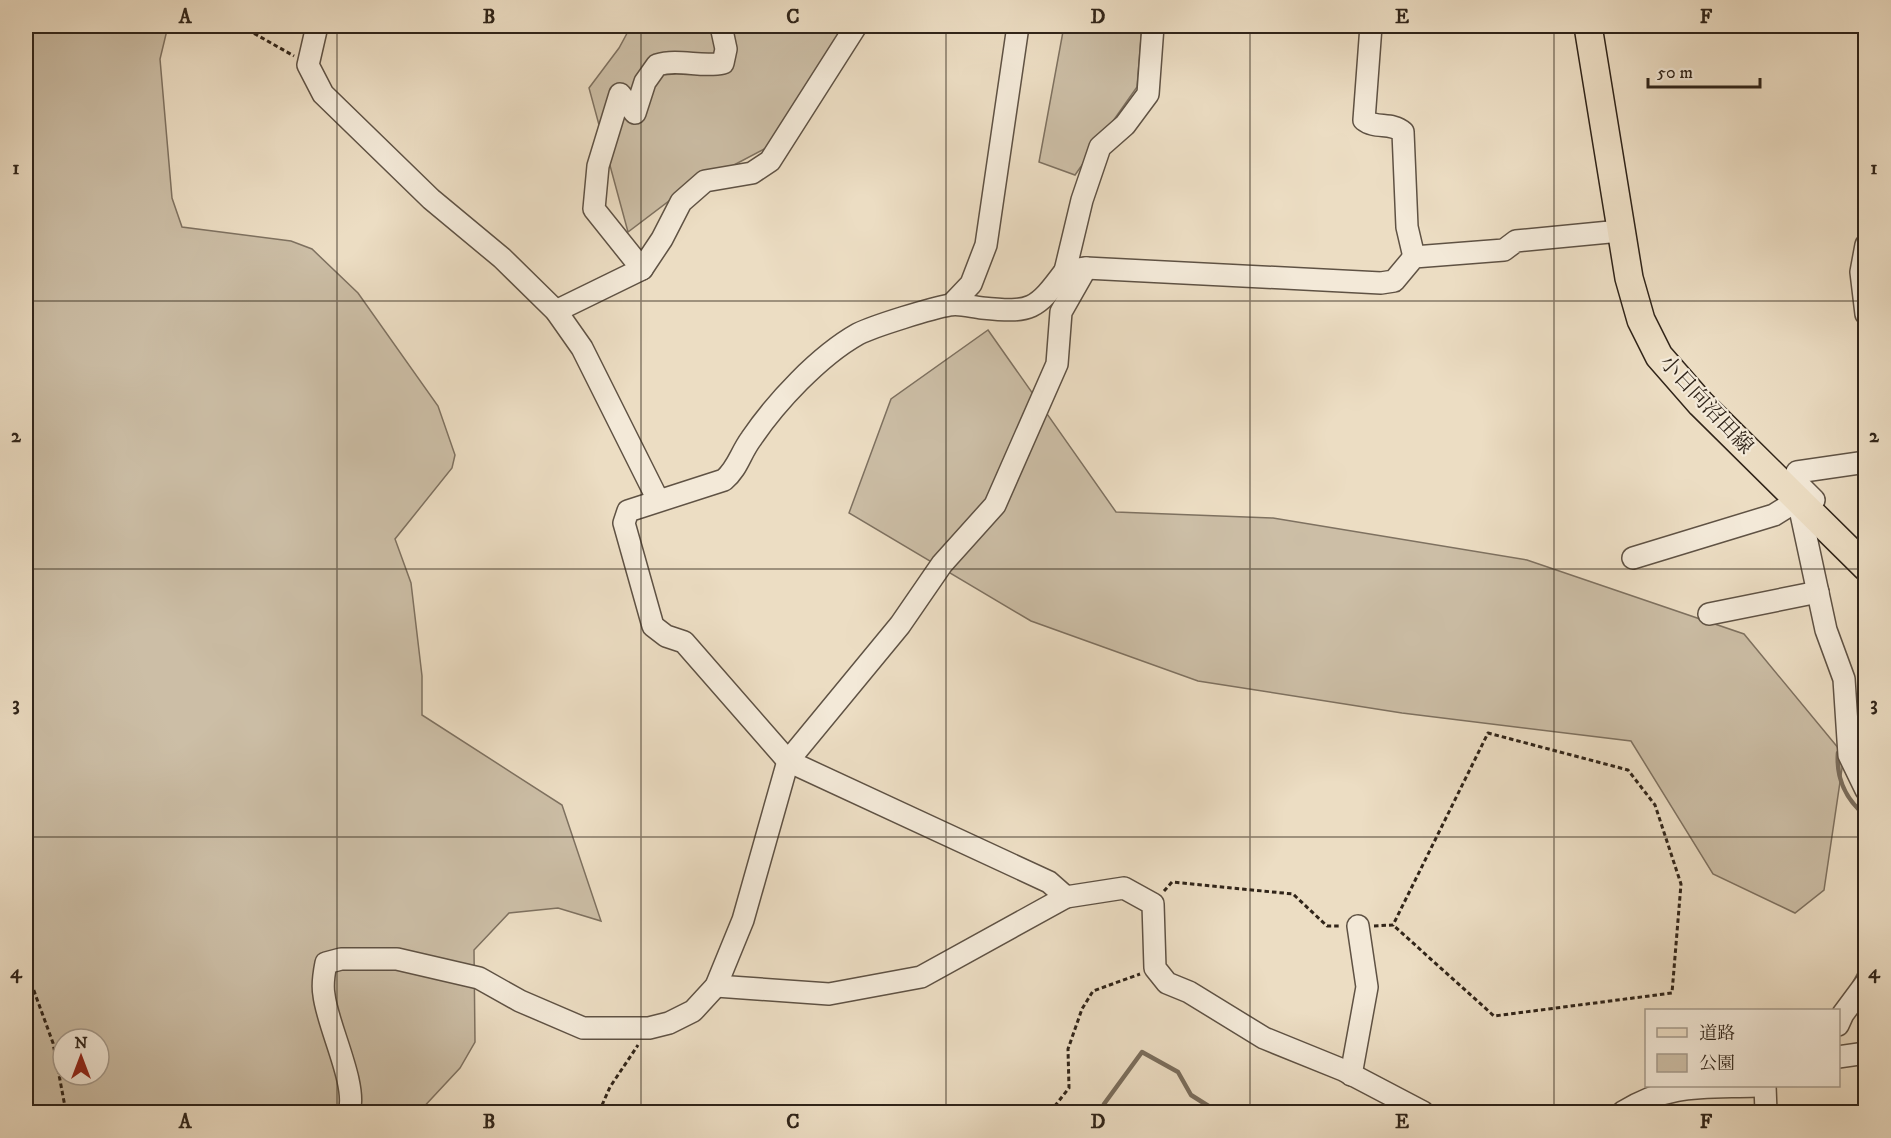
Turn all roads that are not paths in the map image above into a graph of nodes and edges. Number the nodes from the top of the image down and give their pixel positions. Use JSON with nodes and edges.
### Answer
{"nodes":[{"id":1,"x":317,"y":26,"type":"edge"},
{"id":2,"x":721,"y":26,"type":"edge"},
{"id":3,"x":856,"y":26,"type":"edge"},
{"id":4,"x":1018,"y":26,"type":"edge"},
{"id":5,"x":1153,"y":26,"type":"edge"},
{"id":6,"x":1371,"y":26,"type":"edge"},
{"id":7,"x":1588,"y":26,"type":"edge"},
{"id":8,"x":1620,"y":231,"type":"junction"},
{"id":9,"x":1866,"y":245,"type":"edge"},
{"id":10,"x":1414,"y":257,"type":"junction"},
{"id":11,"x":1086,"y":268,"type":"junction"},
{"id":12,"x":642,"y":269,"type":"junction"},
{"id":13,"x":1065,"y":271,"type":"junction"},
{"id":14,"x":951,"y":304,"type":"junction"},
{"id":15,"x":556,"y":311,"type":"junction"},
{"id":16,"x":1866,"y":314,"type":"edge"},
{"id":17,"x":1866,"y":462,"type":"edge"},
{"id":18,"x":658,"y":500,"type":"junction"},
{"id":19,"x":1806,"y":508,"type":"junction"},
{"id":20,"x":1633,"y":558,"type":"dead end"},
{"id":21,"x":1866,"y":567,"type":"edge"},
{"id":22,"x":1818,"y":592,"type":"junction"},
{"id":23,"x":1709,"y":614,"type":"dead end"},
{"id":24,"x":788,"y":761,"type":"junction"},
{"id":25,"x":1866,"y":790,"type":"edge"},
{"id":26,"x":1066,"y":897,"type":"junction"},
{"id":27,"x":1358,"y":926,"type":"road end"},
{"id":28,"x":1866,"y":983,"type":"edge"},
{"id":29,"x":716,"y":986,"type":"junction"},
{"id":30,"x":1840,"y":1023,"type":"edge"},
{"id":31,"x":1866,"y":1053,"type":"edge"},
{"id":32,"x":1840,"y":1057,"type":"edge"},
{"id":33,"x":1351,"y":1075,"type":"junction"},
{"id":34,"x":1729,"y":1087,"type":"edge"},
{"id":35,"x":1765,"y":1087,"type":"edge"},
{"id":36,"x":349,"y":1113,"type":"edge"},
{"id":37,"x":1423,"y":1113,"type":"edge"},
{"id":38,"x":1623,"y":1113,"type":"edge"},
{"id":39,"x":1766,"y":1113,"type":"edge"}],
"edges":[{"from":1,"to":15,"type":"street"},
{"from":2,"to":12,"type":"street"},
{"from":3,"to":12,"type":"street"},
{"from":4,"to":14,"type":"street"},
{"from":5,"to":13,"type":"street"},
{"from":6,"to":10,"type":"street"},
{"from":7,"to":8,"type":"main road","name":"小日向沼田線"},
{"from":8,"to":10,"type":"street"},
{"from":8,"to":19,"type":"main road","name":"小日向沼田線"},
{"from":9,"to":16,"type":"street"},
{"from":10,"to":11,"type":"street"},
{"from":11,"to":13,"type":"street"},
{"from":11,"to":24,"type":"street"},
{"from":12,"to":15,"type":"street"},
{"from":13,"to":14,"type":"street"},
{"from":14,"to":18,"type":"street"},
{"from":15,"to":18,"type":"street"},
{"from":17,"to":19,"type":"street"},
{"from":18,"to":24,"type":"street"},
{"from":19,"to":20,"type":"street"},
{"from":19,"to":21,"type":"main road","name":"小日向沼田線"},
{"from":19,"to":22,"type":"street"},
{"from":22,"to":23,"type":"street"},
{"from":22,"to":25,"type":"street"},
{"from":24,"to":26,"type":"street"},
{"from":24,"to":29,"type":"street"},
{"from":26,"to":29,"type":"street"},
{"from":26,"to":33,"type":"street"},
{"from":27,"to":33,"type":"street"},
{"from":28,"to":30,"type":"street"},
{"from":29,"to":36,"type":"street"},
{"from":31,"to":32,"type":"street"},
{"from":33,"to":37,"type":"street"},
{"from":34,"to":38,"type":"street"},
{"from":35,"to":39,"type":"street"}]}
